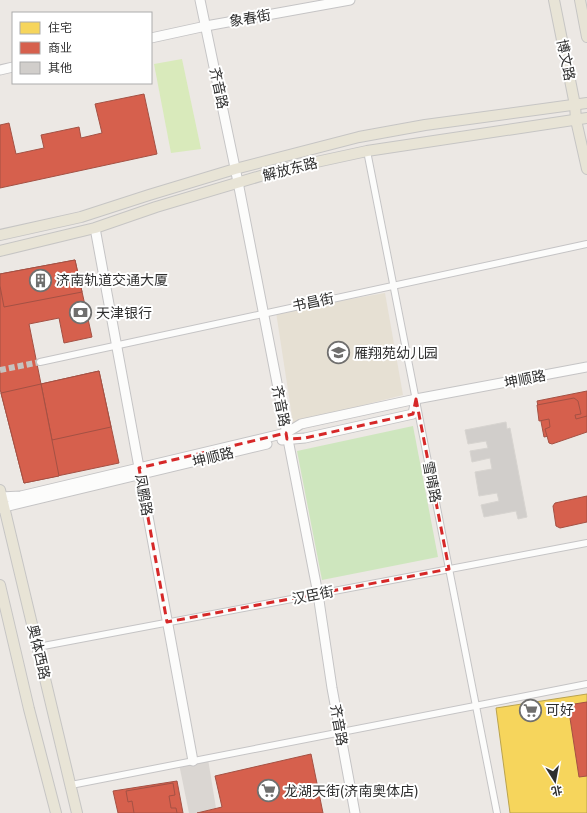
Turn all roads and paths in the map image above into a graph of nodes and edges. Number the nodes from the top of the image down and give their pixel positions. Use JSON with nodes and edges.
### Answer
{"nodes":[{"id":1,"x":200,"y":0,"type":"edge"},
{"id":2,"x":350,"y":0,"type":"edge"},
{"id":3,"x":554,"y":0,"type":"edge"},
{"id":4,"x":580,"y":0,"type":"edge"},
{"id":5,"x":206,"y":26,"type":"junction"},
{"id":6,"x":587,"y":37,"type":"edge"},
{"id":7,"x":152,"y":38,"type":"edge"},
{"id":8,"x":12,"y":67,"type":"edge"},
{"id":9,"x":0,"y":70,"type":"edge"},
{"id":10,"x":587,"y":103,"type":"edge"},
{"id":11,"x":575,"y":105,"type":"junction"},
{"id":12,"x":587,"y":118,"type":"edge"},
{"id":13,"x":576,"y":120,"type":"junction"},
{"id":14,"x":367,"y":151,"type":"junction"},
{"id":15,"x":587,"y":168,"type":"edge"},
{"id":16,"x":235,"y":169,"type":"junction"},
{"id":17,"x":238,"y":182,"type":"junction"},
{"id":18,"x":95,"y":228,"type":"junction"},
{"id":19,"x":0,"y":235,"type":"edge"},
{"id":20,"x":587,"y":244,"type":"edge"},
{"id":21,"x":0,"y":250,"type":"edge"},
{"id":22,"x":393,"y":285,"type":"junction"},
{"id":23,"x":264,"y":313,"type":"junction"},
{"id":24,"x":117,"y":345,"type":"junction"},
{"id":25,"x":40,"y":362,"type":"tunnel mouth"},
{"id":26,"x":587,"y":367,"type":"edge"},
{"id":27,"x":416,"y":399,"type":"junction"},
{"id":28,"x":287,"y":436,"type":"junction"},
{"id":29,"x":140,"y":471,"type":"junction"},
{"id":30,"x":1,"y":495,"type":"edge"},
{"id":31,"x":2,"y":508,"type":"edge"},
{"id":32,"x":587,"y":543,"type":"edge"},
{"id":33,"x":449,"y":569,"type":"junction"},
{"id":34,"x":0,"y":585,"type":"edge"},
{"id":35,"x":318,"y":594,"type":"junction"},
{"id":36,"x":167,"y":622,"type":"junction"},
{"id":37,"x":38,"y":647,"type":"junction"},
{"id":38,"x":587,"y":684,"type":"edge"},
{"id":39,"x":476,"y":706,"type":"junction"},
{"id":40,"x":340,"y":732,"type":"junction"},
{"id":41,"x":193,"y":761,"type":"junction"},
{"id":42,"x":71,"y":786,"type":"junction"},
{"id":43,"x":56,"y":813,"type":"edge"},
{"id":44,"x":77,"y":813,"type":"edge"},
{"id":45,"x":355,"y":813,"type":"edge"},
{"id":46,"x":497,"y":813,"type":"edge"}],
"edges":[{"from":1,"to":5,"type":"street","name":"齐音路"},
{"from":2,"to":5,"type":"street","name":"象春街"},
{"from":3,"to":11,"type":"main road","name":"博文路"},
{"from":4,"to":6,"type":"main road","name":"博文路"},
{"from":5,"to":7,"type":"street","name":"象春街"},
{"from":5,"to":16,"type":"street","name":"齐音路"},
{"from":8,"to":9,"type":"street"},
{"from":10,"to":11,"type":"main road","name":"解放东路"},
{"from":11,"to":13,"type":"main road","name":"博文路"},
{"from":11,"to":16,"type":"main road","name":"解放东路"},
{"from":12,"to":13,"type":"main road","name":"解放东路"},
{"from":13,"to":14,"type":"main road","name":"解放东路"},
{"from":13,"to":15,"type":"main road","name":"博文路"},
{"from":14,"to":17,"type":"main road","name":"解放东路"},
{"from":14,"to":22,"type":"street","name":"雪晴路"},
{"from":16,"to":17,"type":"street","name":"齐音路"},
{"from":16,"to":19,"type":"main road","name":"解放东路"},
{"from":17,"to":18,"type":"main road","name":"解放东路"},
{"from":17,"to":23,"type":"street","name":"齐音路"},
{"from":18,"to":21,"type":"main road","name":"解放东路"},
{"from":18,"to":24,"type":"street","name":"凤鹏路"},
{"from":20,"to":22,"type":"street","name":"书昌街"},
{"from":22,"to":23,"type":"street","name":"书昌街"},
{"from":22,"to":27,"type":"street","name":"雪晴路"},
{"from":23,"to":24,"type":"street","name":"书昌街"},
{"from":23,"to":28,"type":"street","name":"齐音路"},
{"from":24,"to":25,"type":"street","name":"书昌街"},
{"from":24,"to":29,"type":"street","name":"凤鹏路"},
{"from":26,"to":27,"type":"street","name":"坤顺路"},
{"from":27,"to":28,"type":"street","name":"坤顺路"},
{"from":27,"to":28,"type":"street","name":"坤顺路"},
{"from":27,"to":33,"type":"street","name":"雪晴路"},
{"from":28,"to":29,"type":"street","name":"坤顺路"},
{"from":28,"to":35,"type":"street","name":"齐音路"},
{"from":29,"to":30,"type":"street","name":"坤顺路"},
{"from":29,"to":31,"type":"street","name":"坤顺路"},
{"from":29,"to":36,"type":"street","name":"凤鹏路"},
{"from":30,"to":31,"type":"main road","name":"奥体西路"},
{"from":31,"to":37,"type":"main road","name":"奥体西路"},
{"from":32,"to":33,"type":"street","name":"汉臣街"},
{"from":33,"to":35,"type":"street","name":"汉臣街"},
{"from":33,"to":39,"type":"street","name":"雪晴路"},
{"from":34,"to":43,"type":"main road","name":"奥体西路"},
{"from":35,"to":36,"type":"street","name":"汉臣街"},
{"from":35,"to":40,"type":"street","name":"齐音路"},
{"from":36,"to":37,"type":"street","name":"汉臣街"},
{"from":36,"to":41,"type":"street","name":"凤鹏路"},
{"from":37,"to":42,"type":"main road","name":"奥体西路"},
{"from":38,"to":39,"type":"street"},
{"from":39,"to":40,"type":"street"},
{"from":39,"to":46,"type":"street","name":"雪晴路"},
{"from":40,"to":41,"type":"street"},
{"from":40,"to":45,"type":"street","name":"齐音路"},
{"from":41,"to":42,"type":"street"},
{"from":42,"to":44,"type":"main road","name":"奥体西路"}]}
